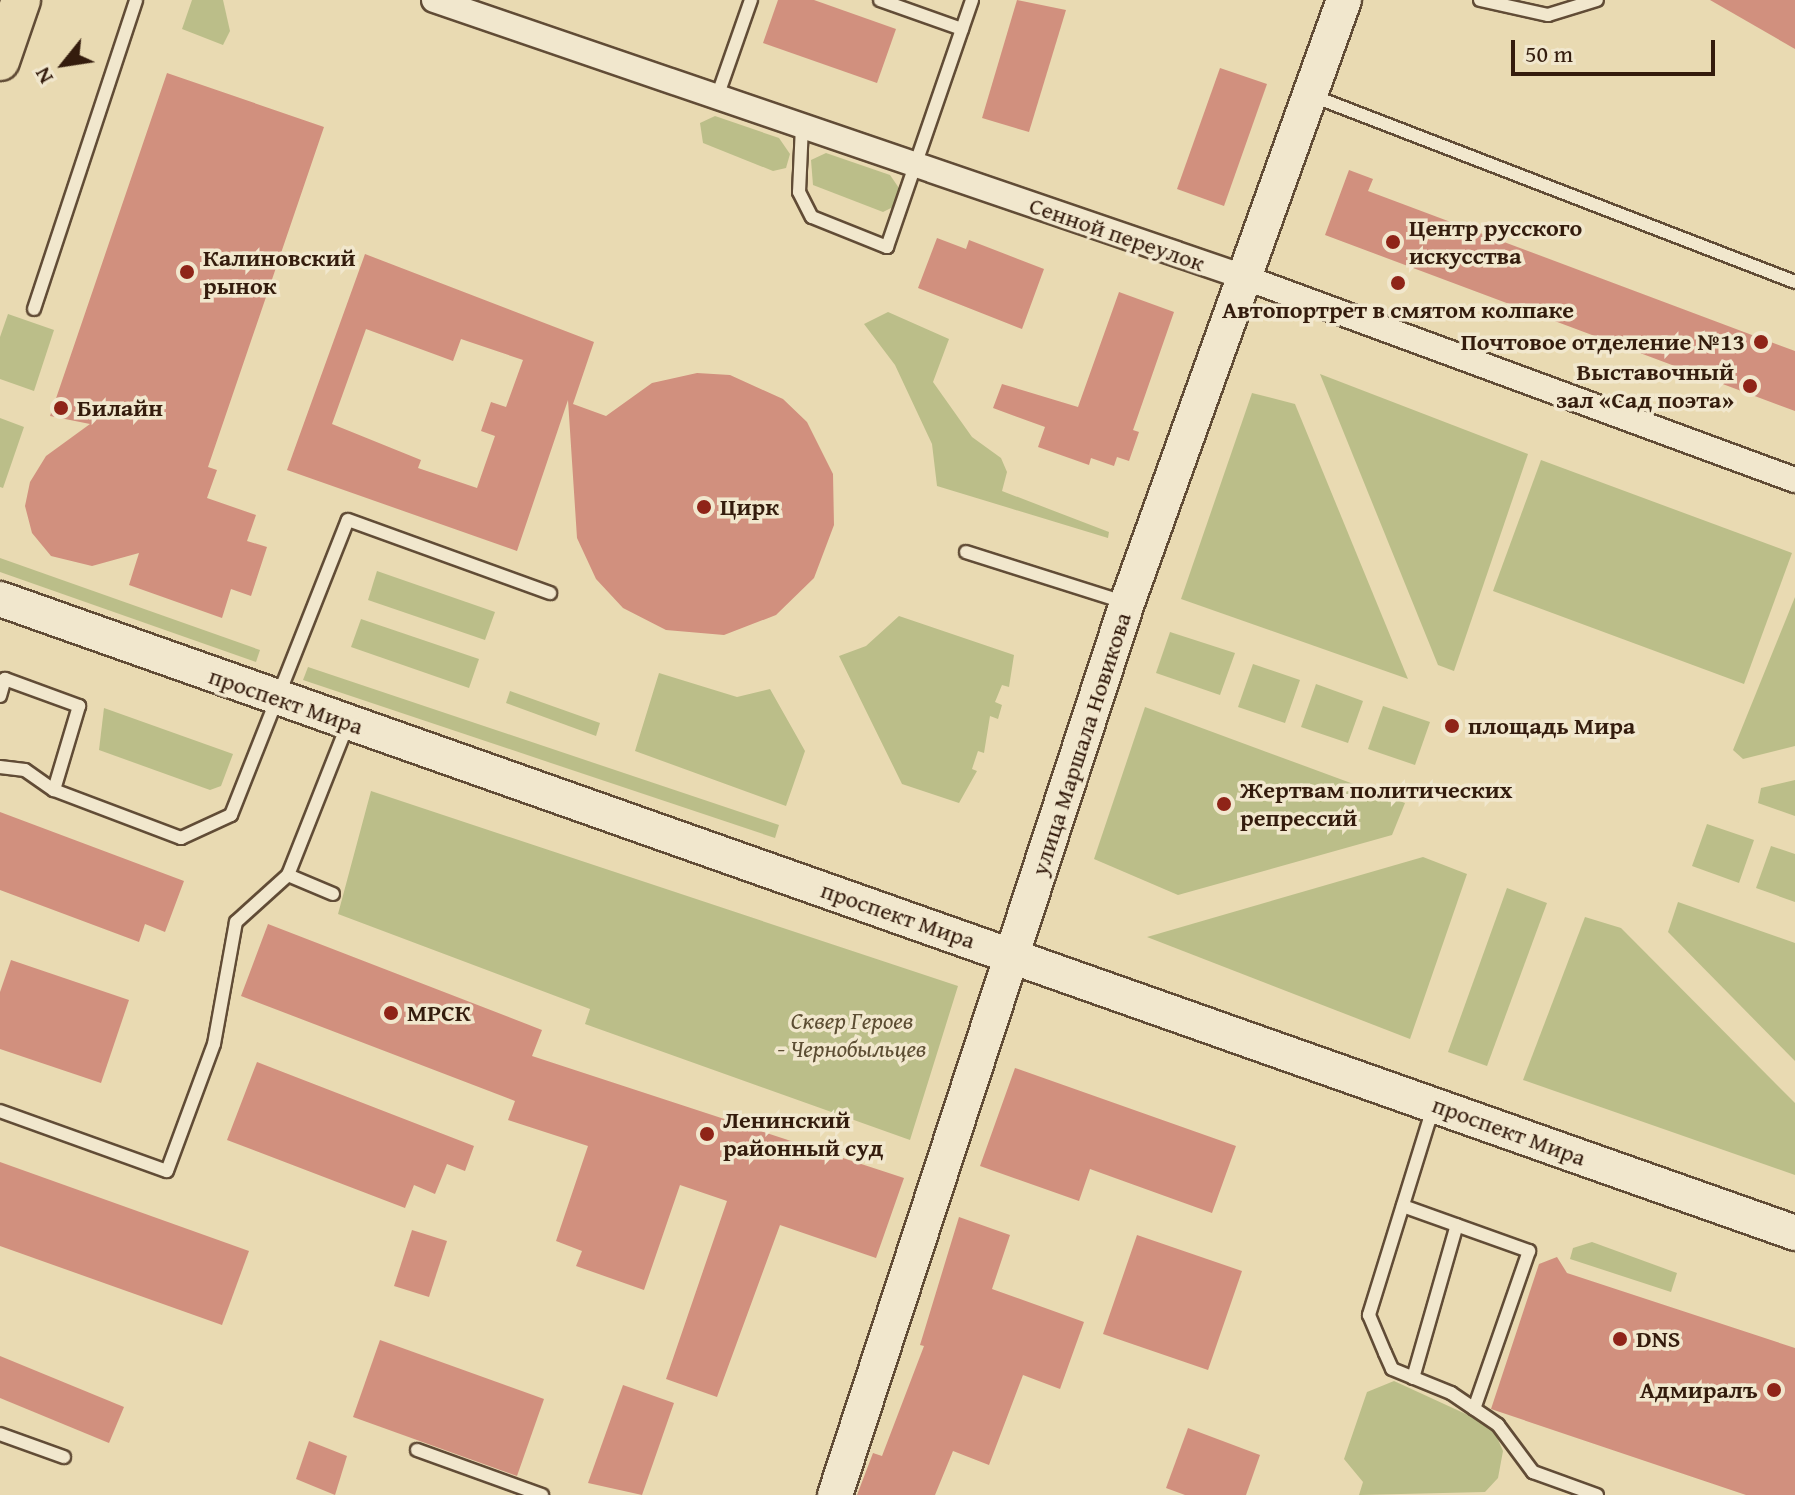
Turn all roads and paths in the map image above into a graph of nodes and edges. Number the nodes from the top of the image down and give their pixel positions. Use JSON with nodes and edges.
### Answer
{"nodes":[{"id":1,"x":21,"y":0,"type":"edge"},
{"id":2,"x":136,"y":0,"type":"edge"},
{"id":3,"x":434,"y":0,"type":"edge"},
{"id":4,"x":751,"y":0,"type":"edge"},
{"id":5,"x":880,"y":0,"type":"edge"},
{"id":6,"x":972,"y":0,"type":"edge"},
{"id":7,"x":1344,"y":0,"type":"edge"},
{"id":8,"x":1480,"y":0,"type":"edge"},
{"id":9,"x":1597,"y":0,"type":"edge"},
{"id":10,"x":962,"y":29,"type":"junction"},
{"id":11,"x":0,"y":61,"type":"edge"},
{"id":12,"x":1309,"y":95,"type":"junction"},
{"id":13,"x":717,"y":97,"type":"junction"},
{"id":14,"x":802,"y":126,"type":"junction"},
{"id":15,"x":917,"y":165,"type":"junction"},
{"id":16,"x":1241,"y":276,"type":"junction"},
{"id":17,"x":1795,"y":282,"type":"edge"},
{"id":18,"x":34,"y":309,"type":"dead end"},
{"id":19,"x":1795,"y":480,"type":"edge"},
{"id":20,"x":966,"y":552,"type":"dead end"},
{"id":21,"x":550,"y":593,"type":"dead end"},
{"id":22,"x":0,"y":599,"type":"edge"},
{"id":23,"x":1127,"y":603,"type":"junction"},
{"id":24,"x":0,"y":696,"type":"edge"},
{"id":25,"x":277,"y":698,"type":"junction"},
{"id":26,"x":348,"y":723,"type":"junction"},
{"id":27,"x":0,"y":767,"type":"edge"},
{"id":28,"x":54,"y":790,"type":"junction"},
{"id":29,"x":288,"y":875,"type":"junction"},
{"id":30,"x":333,"y":894,"type":"dead end"},
{"id":31,"x":1012,"y":955,"type":"junction"},
{"id":32,"x":1434,"y":1105,"type":"junction"},
{"id":33,"x":0,"y":1111,"type":"edge"},
{"id":34,"x":1403,"y":1206,"type":"junction"},
{"id":35,"x":1457,"y":1225,"type":"junction"},
{"id":36,"x":1795,"y":1233,"type":"edge"},
{"id":37,"x":1413,"y":1378,"type":"junction"},
{"id":38,"x":1474,"y":1409,"type":"junction"},
{"id":39,"x":0,"y":1434,"type":"edge"},
{"id":40,"x":417,"y":1450,"type":"dead end"},
{"id":41,"x":64,"y":1457,"type":"dead end"},
{"id":42,"x":542,"y":1495,"type":"edge"},
{"id":43,"x":835,"y":1495,"type":"edge"},
{"id":44,"x":1597,"y":1495,"type":"edge"}],
"edges":[{"from":1,"to":11,"type":"main road"},
{"from":2,"to":18,"type":"lane"},
{"from":3,"to":13,"type":"street","name":"Сенной переулок"},
{"from":4,"to":13,"type":"lane"},
{"from":5,"to":10,"type":"lane"},
{"from":6,"to":10,"type":"lane"},
{"from":7,"to":12,"type":"main road","name":"улица Маршала Новикова"},
{"from":8,"to":9,"type":"lane"},
{"from":10,"to":15,"type":"lane"},
{"from":12,"to":16,"type":"main road","name":"улица Маршала Новикова"},
{"from":12,"to":17,"type":"lane"},
{"from":13,"to":14,"type":"street","name":"Сенной переулок"},
{"from":14,"to":15,"type":"street","name":"Сенной переулок"},
{"from":14,"to":15,"type":"lane"},
{"from":15,"to":16,"type":"street","name":"Сенной переулок"},
{"from":16,"to":19,"type":"street","name":"Сенной переулок"},
{"from":16,"to":23,"type":"main road","name":"улица Маршала Новикова"},
{"from":20,"to":23,"type":"lane"},
{"from":21,"to":25,"type":"lane"},
{"from":22,"to":25,"type":"main road","name":"проспект Мира"},
{"from":23,"to":31,"type":"main road","name":"улица Маршала Новикова"},
{"from":24,"to":28,"type":"lane"},
{"from":25,"to":26,"type":"main road","name":"проспект Мира"},
{"from":25,"to":28,"type":"lane"},
{"from":26,"to":29,"type":"lane"},
{"from":26,"to":31,"type":"main road","name":"проспект Мира"},
{"from":27,"to":28,"type":"lane"},
{"from":29,"to":30,"type":"lane"},
{"from":29,"to":33,"type":"lane"},
{"from":31,"to":32,"type":"main road","name":"проспект Мира"},
{"from":31,"to":43,"type":"main road","name":"улица Маршала Новикова"},
{"from":32,"to":34,"type":"lane"},
{"from":32,"to":36,"type":"main road","name":"проспект Мира"},
{"from":34,"to":35,"type":"lane"},
{"from":34,"to":37,"type":"lane"},
{"from":35,"to":37,"type":"lane"},
{"from":35,"to":38,"type":"lane"},
{"from":37,"to":38,"type":"lane"},
{"from":38,"to":44,"type":"lane"},
{"from":39,"to":41,"type":"lane"},
{"from":40,"to":42,"type":"lane"}]}
